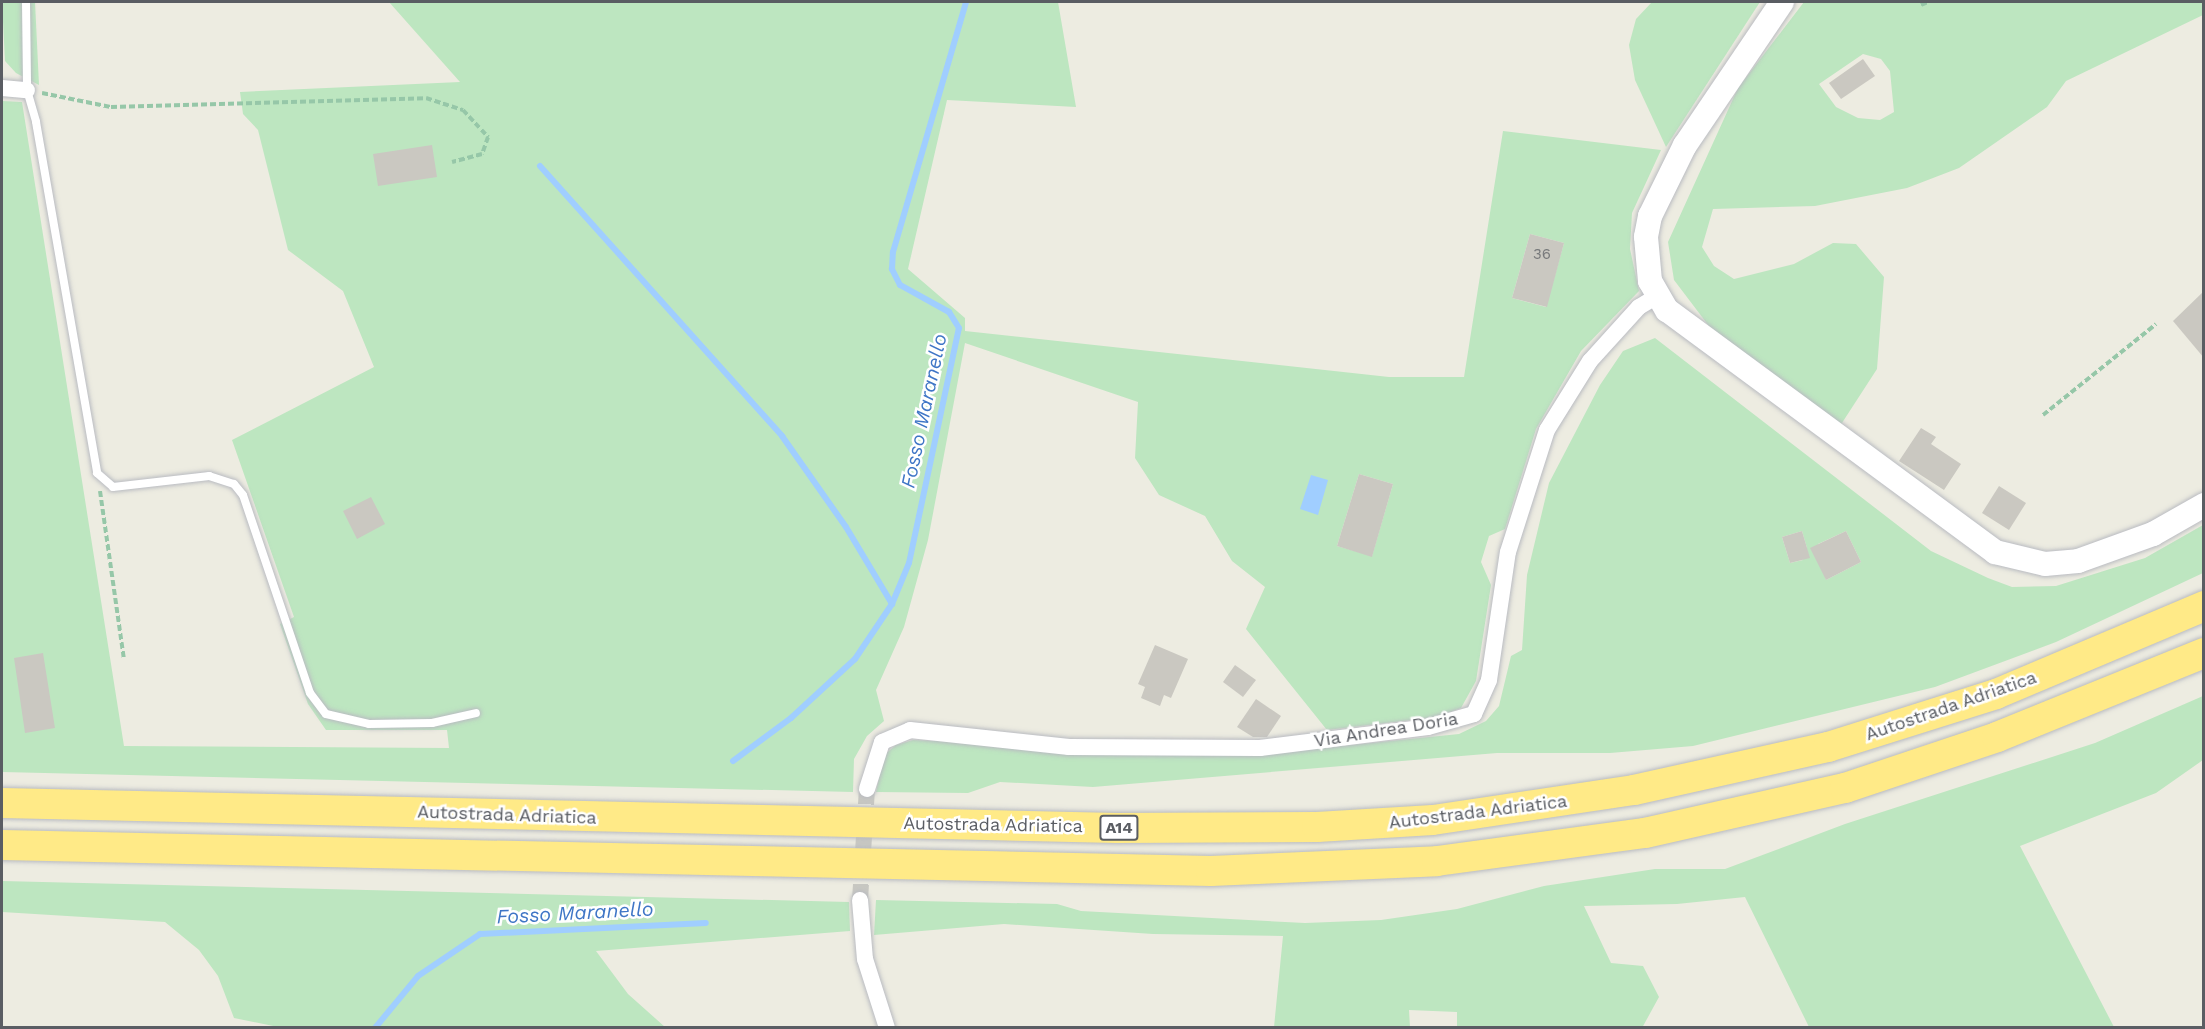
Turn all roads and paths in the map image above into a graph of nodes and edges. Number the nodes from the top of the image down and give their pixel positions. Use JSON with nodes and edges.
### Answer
{"nodes":[{"id":1,"x":26,"y":2,"type":"edge"},
{"id":2,"x":1782,"y":2,"type":"edge"},
{"id":3,"x":1928,"y":2,"type":"edge"},
{"id":4,"x":1921,"y":5,"type":"dead end"},
{"id":5,"x":2,"y":88,"type":"edge"},
{"id":6,"x":27,"y":90,"type":"junction"},
{"id":7,"x":452,"y":162,"type":"dead end"},
{"id":8,"x":1657,"y":296,"type":"junction"},
{"id":9,"x":2156,"y":324,"type":"dead end"},
{"id":10,"x":2043,"y":415,"type":"dead end"},
{"id":11,"x":104,"y":482,"type":"junction"},
{"id":12,"x":2204,"y":505,"type":"edge"},
{"id":13,"x":2204,"y":606,"type":"edge"},
{"id":14,"x":2204,"y":653,"type":"edge"},
{"id":15,"x":124,"y":659,"type":"dead end"},
{"id":16,"x":476,"y":713,"type":"dead end"},
{"id":17,"x":867,"y":789,"type":"tunnel mouth"},
{"id":18,"x":2,"y":803,"type":"edge"},
{"id":19,"x":2,"y":845,"type":"edge"},
{"id":20,"x":860,"y":900,"type":"tunnel mouth"},
{"id":21,"x":887,"y":1028,"type":"edge"}],
"edges":[{"from":1,"to":6,"type":"lane"},
{"from":2,"to":8,"type":"main road"},
{"from":3,"to":4,"type":"path"},
{"from":5,"to":6,"type":"street"},
{"from":6,"to":7,"type":"path"},
{"from":6,"to":11,"type":"lane"},
{"from":8,"to":12,"type":"main road"},
{"from":8,"to":17,"type":"street","name":"Via Andrea Doria"},
{"from":9,"to":10,"type":"path"},
{"from":11,"to":15,"type":"path"},
{"from":11,"to":16,"type":"lane"},
{"from":13,"to":18,"type":"highway","name":"Autostrada Adriatica","number":"A14"},
{"from":14,"to":19,"type":"highway"},
{"from":20,"to":21,"type":"street"}]}
